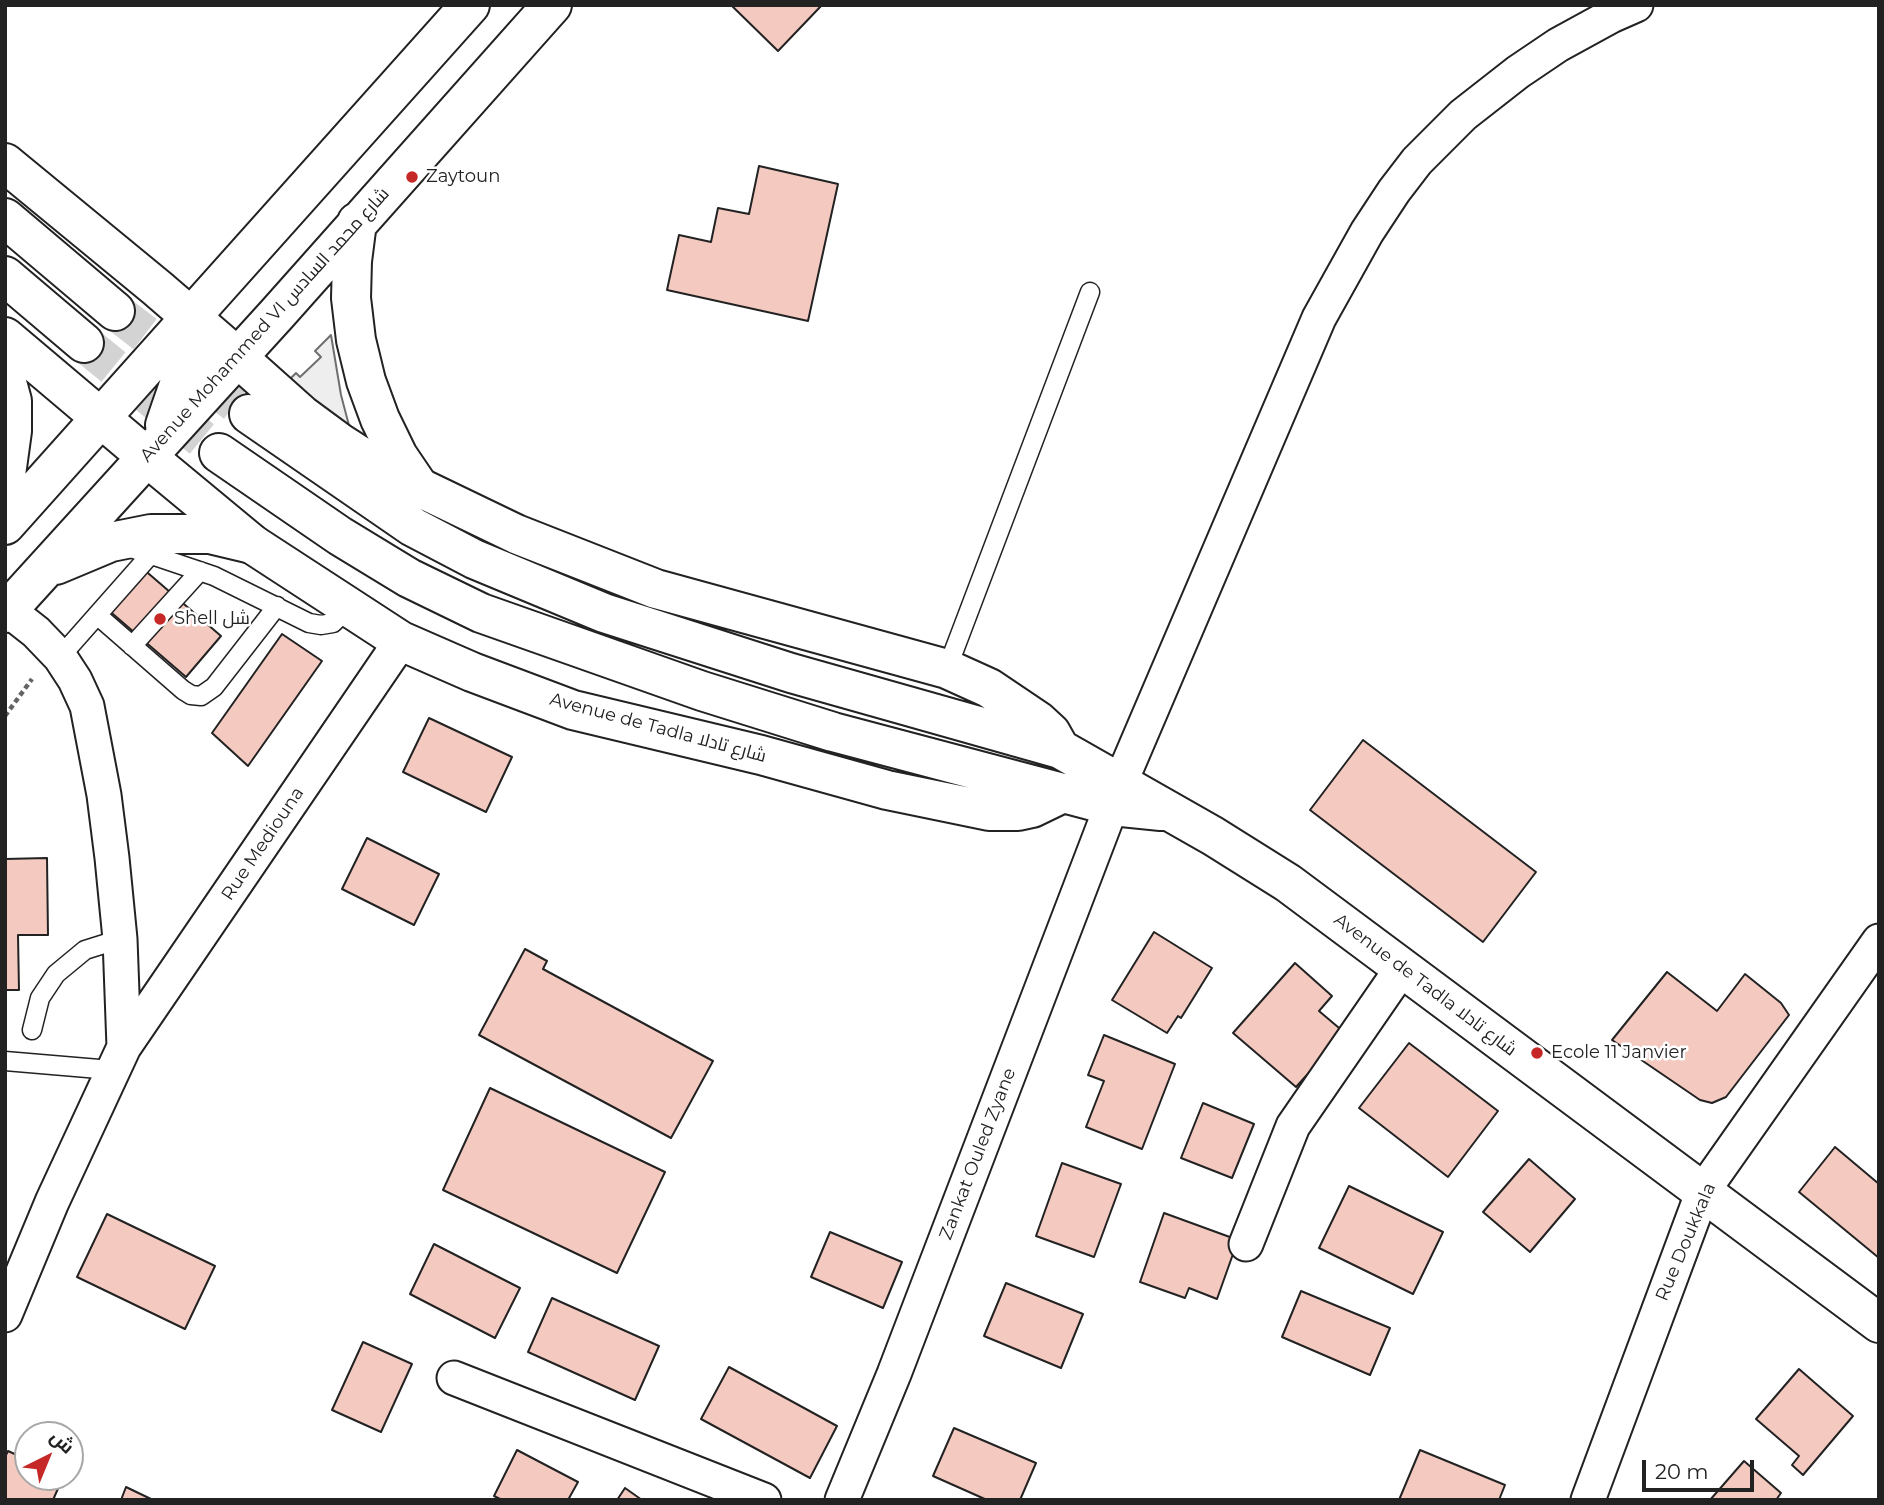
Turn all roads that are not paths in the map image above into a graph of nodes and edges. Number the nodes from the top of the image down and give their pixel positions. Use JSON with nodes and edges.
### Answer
{"nodes":[{"id":1,"x":470,"y":5,"type":"edge"},
{"id":2,"x":552,"y":5,"type":"edge"},
{"id":3,"x":1636,"y":5,"type":"edge"},
{"id":4,"x":5,"y":163,"type":"edge"},
{"id":5,"x":5,"y":218,"type":"edge"},
{"id":6,"x":357,"y":222,"type":"junction"},
{"id":7,"x":5,"y":276,"type":"edge"},
{"id":8,"x":1090,"y":292,"type":"dead end"},
{"id":9,"x":115,"y":311,"type":"tunnel mouth"},
{"id":10,"x":190,"y":317,"type":"junction"},
{"id":11,"x":5,"y":337,"type":"edge"},
{"id":12,"x":84,"y":343,"type":"tunnel mouth"},
{"id":13,"x":237,"y":357,"type":"junction"},
{"id":14,"x":186,"y":367,"type":"junction"},
{"id":15,"x":5,"y":375,"type":"edge"},
{"id":16,"x":248,"y":414,"type":"tunnel mouth"},
{"id":17,"x":100,"y":418,"type":"junction"},
{"id":18,"x":219,"y":453,"type":"tunnel mouth"},
{"id":19,"x":147,"y":457,"type":"junction"},
{"id":20,"x":5,"y":482,"type":"edge"},
{"id":21,"x":421,"y":490,"type":"junction"},
{"id":22,"x":5,"y":525,"type":"edge"},
{"id":23,"x":111,"y":542,"type":"junction"},
{"id":24,"x":152,"y":554,"type":"junction"},
{"id":25,"x":223,"y":557,"type":"junction"},
{"id":26,"x":44,"y":570,"type":"junction"},
{"id":27,"x":277,"y":606,"type":"junction"},
{"id":28,"x":348,"y":608,"type":"junction"},
{"id":29,"x":7,"y":611,"type":"edge"},
{"id":30,"x":97,"y":615,"type":"junction"},
{"id":31,"x":401,"y":641,"type":"junction"},
{"id":32,"x":132,"y":646,"type":"junction"},
{"id":33,"x":60,"y":657,"type":"junction"},
{"id":34,"x":947,"y":669,"type":"junction"},
{"id":35,"x":1060,"y":749,"type":"junction"},
{"id":36,"x":1063,"y":793,"type":"junction"},
{"id":37,"x":1116,"y":794,"type":"junction"},
{"id":38,"x":120,"y":939,"type":"junction"},
{"id":39,"x":1879,"y":941,"type":"edge"},
{"id":40,"x":1402,"y":968,"type":"junction"},
{"id":41,"x":32,"y":1030,"type":"dead end"},
{"id":42,"x":118,"y":1058,"type":"junction"},
{"id":43,"x":5,"y":1061,"type":"edge"},
{"id":44,"x":1703,"y":1191,"type":"junction"},
{"id":45,"x":1246,"y":1244,"type":"dead end"},
{"id":46,"x":5,"y":1315,"type":"edge"},
{"id":47,"x":1879,"y":1322,"type":"edge"},
{"id":48,"x":454,"y":1378,"type":"dead end"},
{"id":49,"x":764,"y":1500,"type":"edge"},
{"id":50,"x":842,"y":1500,"type":"edge"},
{"id":51,"x":1587,"y":1500,"type":"edge"}],
"edges":[{"from":1,"to":10,"type":"main road"},
{"from":2,"to":6,"type":"main road","name":"Avenue Mohammed VI شارع محمد السادس"},
{"from":3,"to":37,"type":"street","name":"Zankat Ouled Zyane"},
{"from":4,"to":10,"type":"main road","name":"Avenue de Tadla شارع تادلا"},
{"from":5,"to":9,"type":"main road"},
{"from":6,"to":13,"type":"main road","name":"Avenue Mohammed VI شارع محمد السادس"},
{"from":6,"to":21,"type":"main road"},
{"from":7,"to":12,"type":"main road"},
{"from":8,"to":34,"type":"lane"},
{"from":10,"to":13,"type":"main road","name":"Avenue de Tadla شارع تادلا"},
{"from":10,"to":14,"type":"main road"},
{"from":10,"to":17,"type":"main road"},
{"from":11,"to":17,"type":"main road","name":"Avenue de Tadla شارع تادلا"},
{"from":13,"to":14,"type":"main road"},
{"from":13,"to":19,"type":"main road","name":"Avenue Mohammed VI شارع محمد السادس"},
{"from":13,"to":21,"type":"main road","name":"Avenue de Tadla شارع تادلا"},
{"from":14,"to":17,"type":"main road"},
{"from":14,"to":19,"type":"main road"},
{"from":15,"to":20,"type":"main road"},
{"from":16,"to":35,"type":"main road","name":"Avenue de Tadla شارع تادلا"},
{"from":17,"to":19,"type":"main road","name":"Avenue de Tadla شارع تادلا"},
{"from":17,"to":22,"type":"main road"},
{"from":18,"to":36,"type":"main road","name":"Avenue de Tadla شارع تادلا"},
{"from":19,"to":25,"type":"main road","name":"Avenue de Tadla شارع تادلا"},
{"from":19,"to":26,"type":"main road","name":"Avenue Mohammed VI شارع محمد السادس"},
{"from":21,"to":34,"type":"main road","name":"Avenue de Tadla شارع تادلا"},
{"from":23,"to":24,"type":"lane"},
{"from":23,"to":25,"type":"main road"},
{"from":23,"to":26,"type":"main road"},
{"from":24,"to":25,"type":"lane"},
{"from":24,"to":30,"type":"lane"},
{"from":25,"to":27,"type":"lane"},
{"from":25,"to":28,"type":"main road","name":"Avenue de Tadla شارع تادلا"},
{"from":25,"to":32,"type":"lane"},
{"from":26,"to":29,"type":"main road","name":"Avenue Mohammed VI شارع محمد السادس"},
{"from":27,"to":28,"type":"lane"},
{"from":27,"to":32,"type":"lane"},
{"from":28,"to":31,"type":"main road","name":"Avenue de Tadla شارع تادلا"},
{"from":29,"to":33,"type":"street","name":"Rue Mediouna"},
{"from":30,"to":32,"type":"lane"},
{"from":30,"to":33,"type":"lane"},
{"from":31,"to":36,"type":"main road","name":"Avenue de Tadla شارع تادلا"},
{"from":31,"to":42,"type":"street","name":"Rue Mediouna"},
{"from":33,"to":38,"type":"street","name":"Rue Mediouna"},
{"from":34,"to":35,"type":"main road","name":"Avenue de Tadla شارع تادلا"},
{"from":35,"to":37,"type":"main road","name":"Avenue de Tadla شارع تادلا"},
{"from":36,"to":37,"type":"main road","name":"Avenue de Tadla شارع تادلا"},
{"from":37,"to":40,"type":"main road","name":"Avenue de Tadla شارع تادلا"},
{"from":37,"to":50,"type":"street","name":"Zankat Ouled Zyane"},
{"from":38,"to":41,"type":"lane"},
{"from":38,"to":42,"type":"street","name":"Rue Mediouna"},
{"from":39,"to":44,"type":"street","name":"Rue Doukkala"},
{"from":40,"to":44,"type":"main road","name":"Avenue de Tadla شارع تادلا"},
{"from":40,"to":45,"type":"street"},
{"from":42,"to":43,"type":"lane"},
{"from":42,"to":46,"type":"street","name":"Rue Mediouna"},
{"from":44,"to":47,"type":"main road","name":"Avenue de Tadla شارع تادلا"},
{"from":44,"to":51,"type":"street","name":"Rue Doukkala"},
{"from":48,"to":49,"type":"street"}]}
